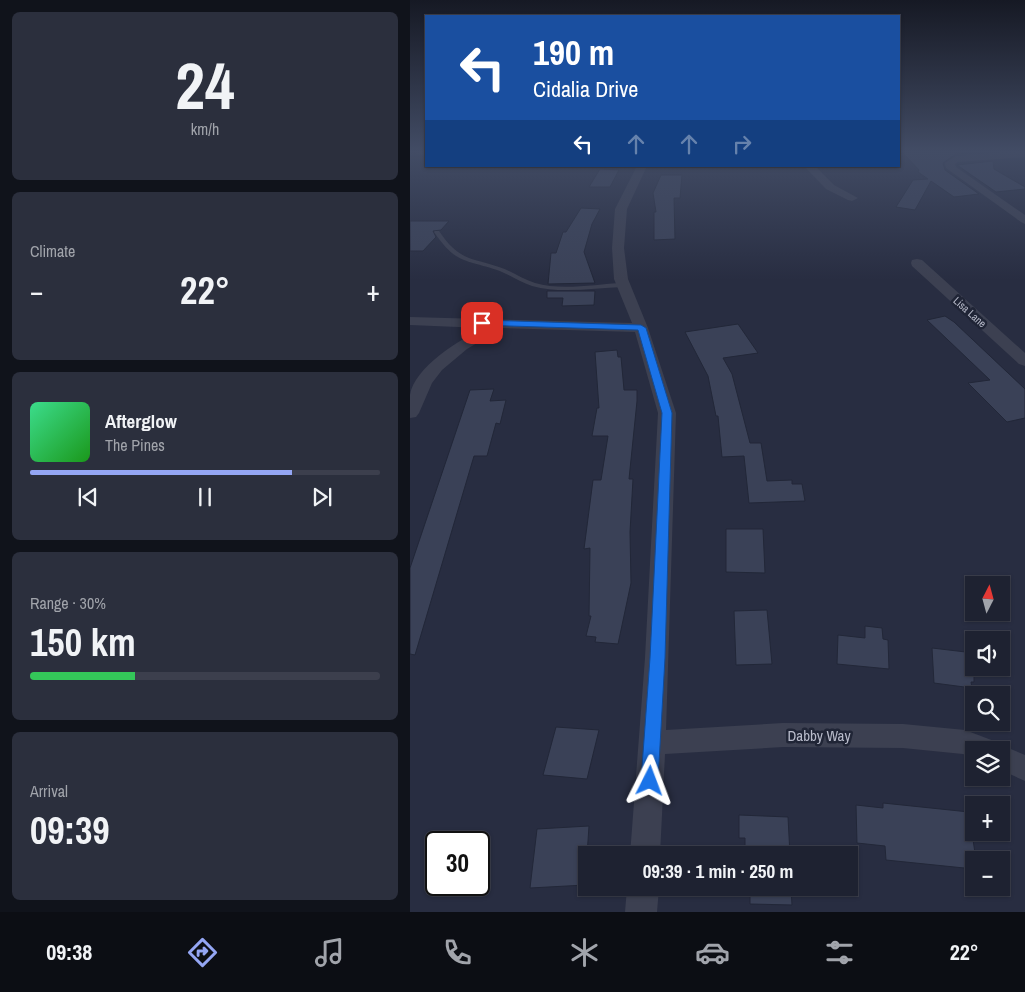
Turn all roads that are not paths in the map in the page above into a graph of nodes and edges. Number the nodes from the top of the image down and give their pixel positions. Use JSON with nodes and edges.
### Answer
{"nodes":[{"id":1,"x":628,"y":195,"type":"edge"},
{"id":2,"x":845,"y":195,"type":"edge"},
{"id":3,"x":989,"y":195,"type":"edge"},
{"id":4,"x":852,"y":198,"type":"dead end"},
{"id":5,"x":1025,"y":220,"type":"edge"},
{"id":6,"x":437,"y":232,"type":"dead end"},
{"id":7,"x":917,"y":263,"type":"dead end"},
{"id":8,"x":624,"y":285,"type":"junction"},
{"id":9,"x":410,"y":321,"type":"edge"},
{"id":10,"x":499,"y":324,"type":"junction"},
{"id":11,"x":641,"y":328,"type":"junction"},
{"id":12,"x":1025,"y":361,"type":"edge"},
{"id":13,"x":416,"y":384,"type":"edge"},
{"id":14,"x":410,"y":413,"type":"edge"},
{"id":15,"x":965,"y":742,"type":"edge"},
{"id":16,"x":652,"y":744,"type":"junction"},
{"id":17,"x":1010,"y":761,"type":"edge"},
{"id":18,"x":1025,"y":768,"type":"edge"},
{"id":19,"x":646,"y":846,"type":"edge"},
{"id":20,"x":642,"y":896,"type":"edge"},
{"id":21,"x":641,"y":912,"type":"edge"}],
"edges":[{"from":1,"to":8,"type":"street"},
{"from":2,"to":4,"type":"street"},
{"from":3,"to":5,"type":"street"},
{"from":6,"to":8,"type":"lane"},
{"from":7,"to":12,"type":"street","name":"Lisa Lane"},
{"from":8,"to":11,"type":"street"},
{"from":9,"to":10,"type":"street"},
{"from":10,"to":11,"type":"street"},
{"from":10,"to":13,"type":"street"},
{"from":11,"to":16,"type":"street"},
{"from":13,"to":14,"type":"street"},
{"from":15,"to":16,"type":"street","name":"Dabby Way"},
{"from":16,"to":19,"type":"street"},
{"from":17,"to":18,"type":"street"},
{"from":20,"to":21,"type":"street"}]}
